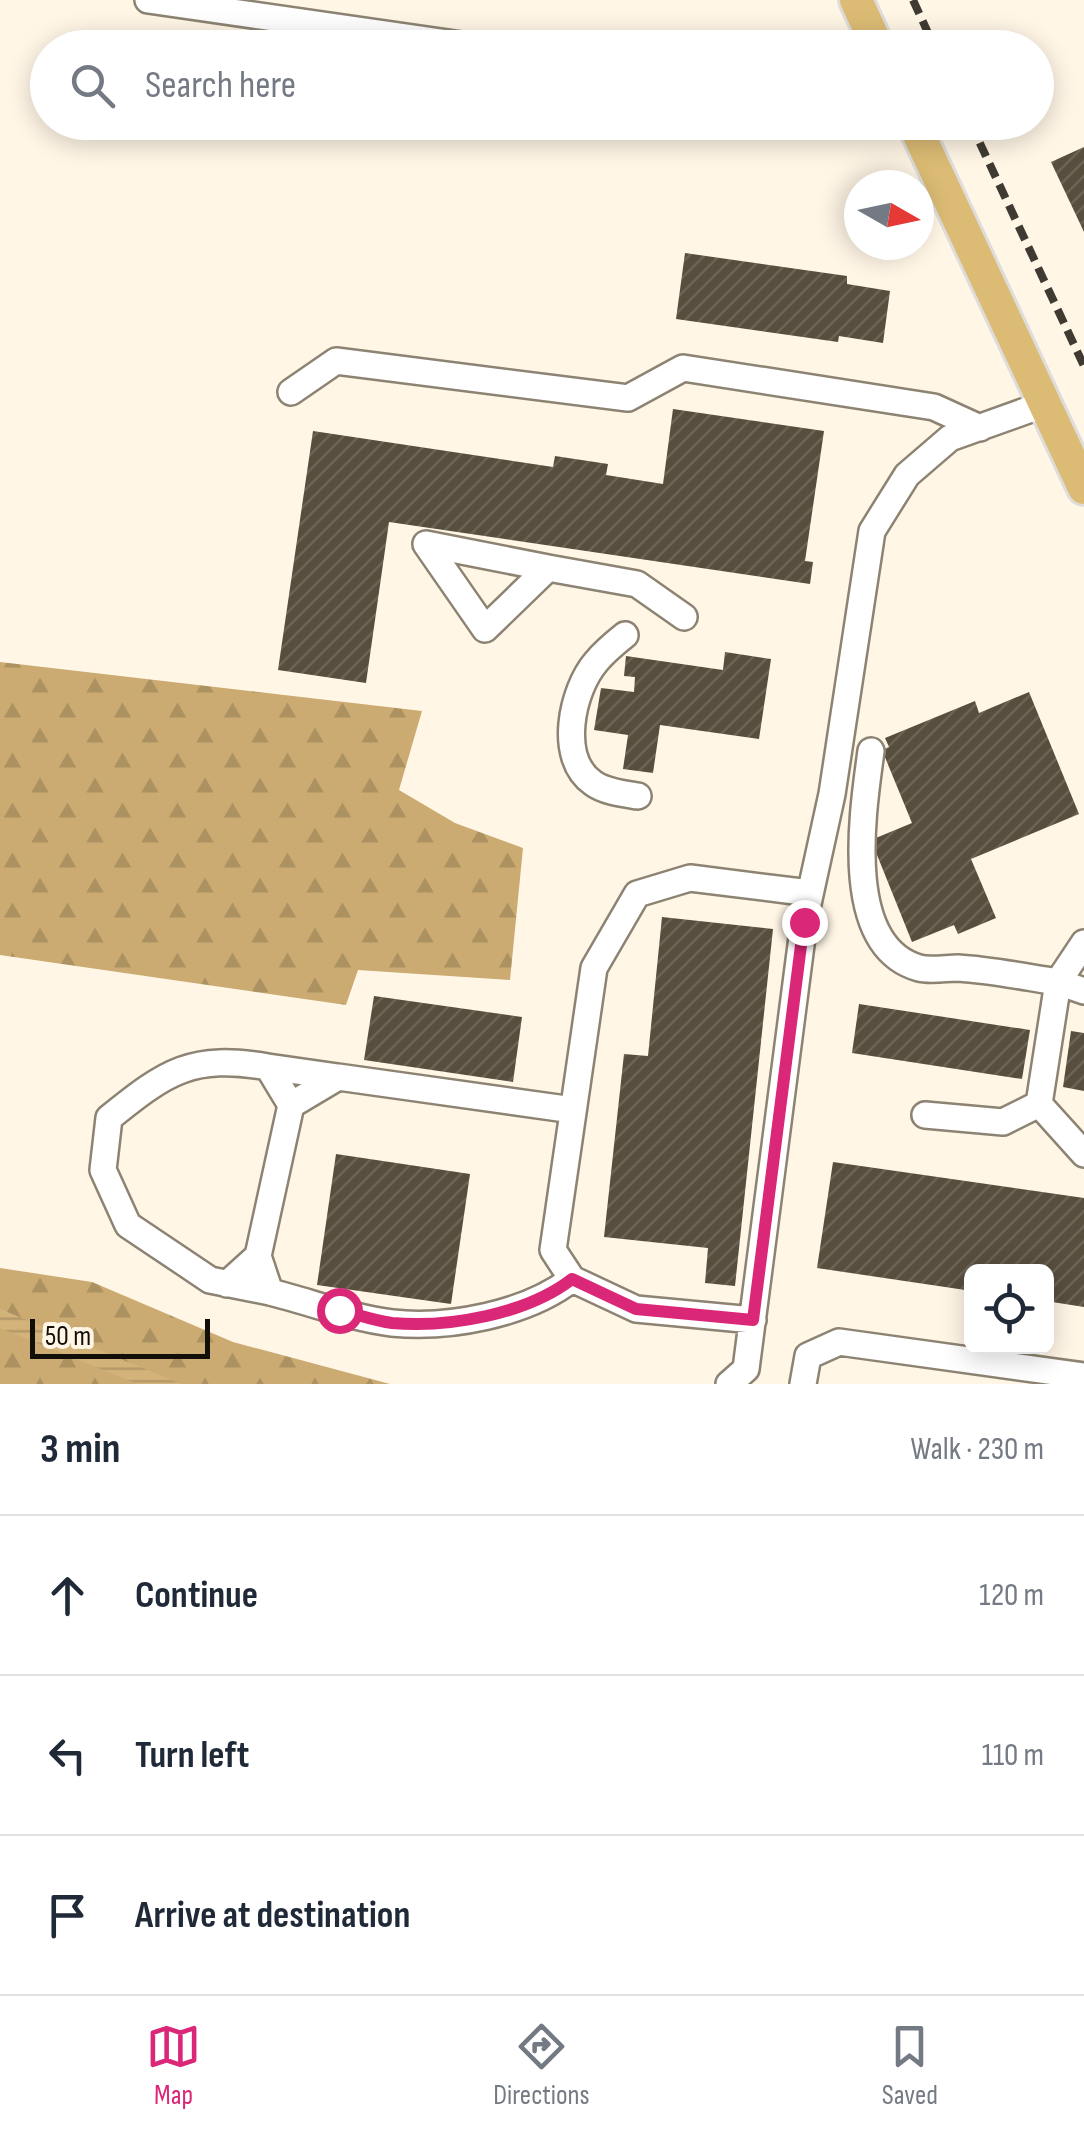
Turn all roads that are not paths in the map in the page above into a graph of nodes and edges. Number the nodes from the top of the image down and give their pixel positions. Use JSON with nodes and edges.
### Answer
{"nodes":[{"id":1,"x":148,"y":0,"type":"edge"},
{"id":2,"x":856,"y":0,"type":"edge"},
{"id":3,"x":357,"y":30,"type":"edge"},
{"id":4,"x":870,"y":30,"type":"edge"},
{"id":5,"x":921,"y":140,"type":"edge"},
{"id":6,"x":291,"y":392,"type":"dead end"},
{"id":7,"x":1045,"y":404,"type":"junction"},
{"id":8,"x":980,"y":428,"type":"junction"},
{"id":9,"x":1084,"y":488,"type":"edge"},
{"id":10,"x":548,"y":568,"type":"junction"},
{"id":11,"x":684,"y":617,"type":"dead end"},
{"id":12,"x":624,"y":635,"type":"dead end"},
{"id":13,"x":871,"y":751,"type":"dead end"},
{"id":14,"x":638,"y":796,"type":"dead end"},
{"id":15,"x":810,"y":893,"type":"junction"},
{"id":16,"x":1084,"y":943,"type":"edge"},
{"id":17,"x":1058,"y":982,"type":"junction"},
{"id":18,"x":1084,"y":991,"type":"edge"},
{"id":19,"x":268,"y":1067,"type":"junction"},
{"id":20,"x":338,"y":1078,"type":"junction"},
{"id":21,"x":1039,"y":1104,"type":"junction"},
{"id":22,"x":291,"y":1105,"type":"junction"},
{"id":23,"x":574,"y":1110,"type":"junction"},
{"id":24,"x":925,"y":1115,"type":"dead end"},
{"id":25,"x":1084,"y":1154,"type":"edge"},
{"id":26,"x":258,"y":1256,"type":"junction"},
{"id":27,"x":572,"y":1279,"type":"junction"},
{"id":28,"x":227,"y":1284,"type":"junction"},
{"id":29,"x":270,"y":1292,"type":"junction"},
{"id":30,"x":753,"y":1320,"type":"junction"},
{"id":31,"x":1084,"y":1376,"type":"edge"},
{"id":32,"x":728,"y":1384,"type":"edge"},
{"id":33,"x":803,"y":1384,"type":"edge"}],
"edges":[{"from":1,"to":3,"type":"lane"},
{"from":2,"to":4,"type":"main road"},
{"from":5,"to":7,"type":"main road"},
{"from":6,"to":8,"type":"lane"},
{"from":7,"to":8,"type":"lane"},
{"from":7,"to":9,"type":"main road"},
{"from":8,"to":15,"type":"lane"},
{"from":10,"to":10,"type":"lane"},
{"from":10,"to":11,"type":"lane"},
{"from":12,"to":14,"type":"lane"},
{"from":13,"to":17,"type":"lane"},
{"from":15,"to":23,"type":"lane"},
{"from":15,"to":30,"type":"lane"},
{"from":16,"to":17,"type":"lane"},
{"from":17,"to":18,"type":"lane"},
{"from":17,"to":21,"type":"lane"},
{"from":19,"to":20,"type":"lane"},
{"from":19,"to":22,"type":"lane"},
{"from":19,"to":28,"type":"lane"},
{"from":20,"to":22,"type":"lane"},
{"from":20,"to":23,"type":"lane"},
{"from":21,"to":24,"type":"lane"},
{"from":21,"to":25,"type":"lane"},
{"from":22,"to":26,"type":"lane"},
{"from":23,"to":27,"type":"lane"},
{"from":26,"to":28,"type":"lane"},
{"from":26,"to":29,"type":"lane"},
{"from":27,"to":29,"type":"lane"},
{"from":27,"to":30,"type":"lane"},
{"from":28,"to":29,"type":"lane"},
{"from":30,"to":32,"type":"lane"},
{"from":31,"to":33,"type":"lane"}]}
